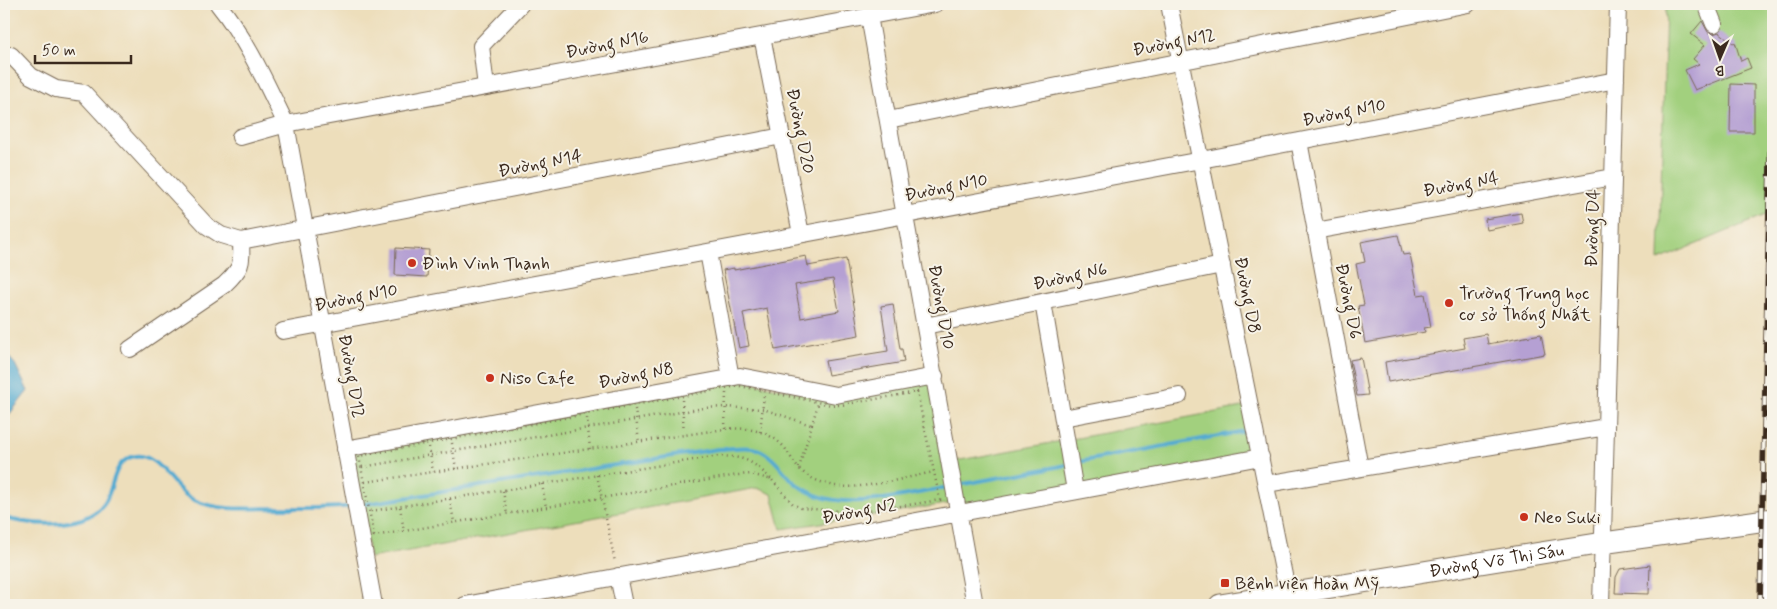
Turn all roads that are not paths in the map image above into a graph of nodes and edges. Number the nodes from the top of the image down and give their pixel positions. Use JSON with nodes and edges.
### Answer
{"nodes":[{"id":1,"x":218,"y":4,"type":"edge"},
{"id":2,"x":521,"y":4,"type":"edge"},
{"id":3,"x":935,"y":4,"type":"edge"},
{"id":4,"x":1169,"y":4,"type":"edge"},
{"id":5,"x":1468,"y":4,"type":"edge"},
{"id":6,"x":1618,"y":4,"type":"edge"},
{"id":7,"x":1706,"y":4,"type":"edge"},
{"id":8,"x":869,"y":16,"type":"junction"},
{"id":9,"x":1714,"y":24,"type":"dead end"},
{"id":10,"x":762,"y":36,"type":"junction"},
{"id":11,"x":11,"y":55,"type":"dead end"},
{"id":12,"x":1181,"y":61,"type":"junction"},
{"id":13,"x":1616,"y":80,"type":"junction"},
{"id":14,"x":486,"y":87,"type":"junction"},
{"id":15,"x":888,"y":120,"type":"junction"},
{"id":16,"x":286,"y":124,"type":"junction"},
{"id":17,"x":240,"y":136,"type":"dead end"},
{"id":18,"x":782,"y":136,"type":"junction"},
{"id":19,"x":1299,"y":141,"type":"junction"},
{"id":20,"x":1201,"y":160,"type":"junction"},
{"id":21,"x":1613,"y":177,"type":"junction"},
{"id":22,"x":905,"y":215,"type":"junction"},
{"id":23,"x":305,"y":229,"type":"junction"},
{"id":24,"x":1315,"y":231,"type":"junction"},
{"id":25,"x":802,"y":234,"type":"junction"},
{"id":26,"x":241,"y":241,"type":"junction"},
{"id":27,"x":708,"y":252,"type":"junction"},
{"id":28,"x":1222,"y":265,"type":"junction"},
{"id":29,"x":1043,"y":302,"type":"junction"},
{"id":30,"x":323,"y":324,"type":"junction"},
{"id":31,"x":926,"y":326,"type":"junction"},
{"id":32,"x":284,"y":332,"type":"dead end"},
{"id":33,"x":130,"y":348,"type":"dead end"},
{"id":34,"x":935,"y":376,"type":"junction"},
{"id":35,"x":728,"y":383,"type":"junction"},
{"id":36,"x":1179,"y":396,"type":"dead end"},
{"id":37,"x":1063,"y":418,"type":"junction"},
{"id":38,"x":1606,"y":427,"type":"junction"},
{"id":39,"x":352,"y":453,"type":"junction"},
{"id":40,"x":1261,"y":457,"type":"junction"},
{"id":41,"x":1360,"y":468,"type":"junction"},
{"id":42,"x":1266,"y":484,"type":"junction"},
{"id":43,"x":1075,"y":492,"type":"junction"},
{"id":44,"x":958,"y":506,"type":"junction"},
{"id":45,"x":1772,"y":519,"type":"edge"},
{"id":46,"x":1603,"y":543,"type":"junction"},
{"id":47,"x":618,"y":576,"type":"junction"},
{"id":48,"x":1289,"y":600,"type":"edge"},
{"id":49,"x":374,"y":605,"type":"edge"},
{"id":50,"x":465,"y":605,"type":"edge"},
{"id":51,"x":624,"y":605,"type":"edge"},
{"id":52,"x":975,"y":605,"type":"edge"},
{"id":53,"x":1220,"y":605,"type":"edge"},
{"id":54,"x":1601,"y":605,"type":"edge"},
{"id":55,"x":1770,"y":605,"type":"edge"}],
"edges":[{"from":1,"to":16,"type":"street","name":"Đường D12"},
{"from":2,"to":14,"type":"street"},
{"from":3,"to":8,"type":"street","name":"Đường N16"},
{"from":4,"to":12,"type":"street","name":"Đường D8"},
{"from":5,"to":12,"type":"street","name":"Đường N12"},
{"from":6,"to":13,"type":"street","name":"Đường D4"},
{"from":7,"to":9,"type":"street"},
{"from":8,"to":10,"type":"street","name":"Đường N16"},
{"from":8,"to":15,"type":"street","name":"Đường D10"},
{"from":10,"to":14,"type":"street","name":"Đường N16"},
{"from":10,"to":18,"type":"street","name":"Đường D20"},
{"from":11,"to":26,"type":"street"},
{"from":12,"to":15,"type":"street","name":"Đường N12"},
{"from":12,"to":20,"type":"street","name":"Đường D8"},
{"from":13,"to":19,"type":"street","name":"Đường N10"},
{"from":13,"to":21,"type":"street","name":"Đường D4"},
{"from":14,"to":16,"type":"street","name":"Đường N16"},
{"from":15,"to":22,"type":"street","name":"Đường D10"},
{"from":16,"to":17,"type":"street","name":"Đường N16"},
{"from":16,"to":23,"type":"street","name":"Đường D12"},
{"from":18,"to":23,"type":"street","name":"Đường N14"},
{"from":18,"to":25,"type":"street","name":"Đường D20"},
{"from":19,"to":20,"type":"street","name":"Đường N10"},
{"from":19,"to":24,"type":"street","name":"Đường D6"},
{"from":20,"to":22,"type":"street","name":"Đường N10"},
{"from":20,"to":28,"type":"street","name":"Đường D8"},
{"from":21,"to":24,"type":"street","name":"Đường N4"},
{"from":21,"to":38,"type":"street","name":"Đường D4"},
{"from":22,"to":25,"type":"street","name":"Đường N10"},
{"from":22,"to":31,"type":"street","name":"Đường D10"},
{"from":23,"to":26,"type":"street","name":"Đường N14"},
{"from":23,"to":30,"type":"street","name":"Đường D12"},
{"from":24,"to":41,"type":"street","name":"Đường D6"},
{"from":25,"to":27,"type":"street","name":"Đường N10"},
{"from":26,"to":33,"type":"street"},
{"from":27,"to":30,"type":"street","name":"Đường N10"},
{"from":27,"to":35,"type":"street"},
{"from":28,"to":29,"type":"street","name":"Đường N6"},
{"from":28,"to":40,"type":"street","name":"Đường D8"},
{"from":29,"to":31,"type":"street","name":"Đường N6"},
{"from":29,"to":37,"type":"street"},
{"from":30,"to":32,"type":"street","name":"Đường N10"},
{"from":30,"to":39,"type":"street","name":"Đường D12"},
{"from":31,"to":34,"type":"street","name":"Đường D10"},
{"from":34,"to":35,"type":"street","name":"Đường N8"},
{"from":34,"to":44,"type":"street","name":"Đường D10"},
{"from":35,"to":39,"type":"street","name":"Đường N8"},
{"from":36,"to":37,"type":"street"},
{"from":37,"to":43,"type":"street"},
{"from":38,"to":41,"type":"street"},
{"from":38,"to":46,"type":"street","name":"Đường D4"},
{"from":39,"to":49,"type":"street","name":"Đường D12"},
{"from":40,"to":42,"type":"street","name":"Đường D8"},
{"from":40,"to":43,"type":"street","name":"Đường N2"},
{"from":41,"to":42,"type":"street"},
{"from":42,"to":48,"type":"street","name":"Đường D8"},
{"from":43,"to":44,"type":"street","name":"Đường N2"},
{"from":44,"to":47,"type":"street","name":"Đường N2"},
{"from":44,"to":52,"type":"street","name":"Đường D10"},
{"from":45,"to":46,"type":"main road","name":"Đường Võ Thị Sáu"},
{"from":45,"to":55,"type":"street"},
{"from":46,"to":48,"type":"main road","name":"Đường Võ Thị Sáu"},
{"from":46,"to":54,"type":"street","name":"Đường D4"},
{"from":47,"to":50,"type":"street","name":"Đường N2"},
{"from":47,"to":51,"type":"street"},
{"from":48,"to":53,"type":"main road","name":"Đường Võ Thị Sáu"}]}
